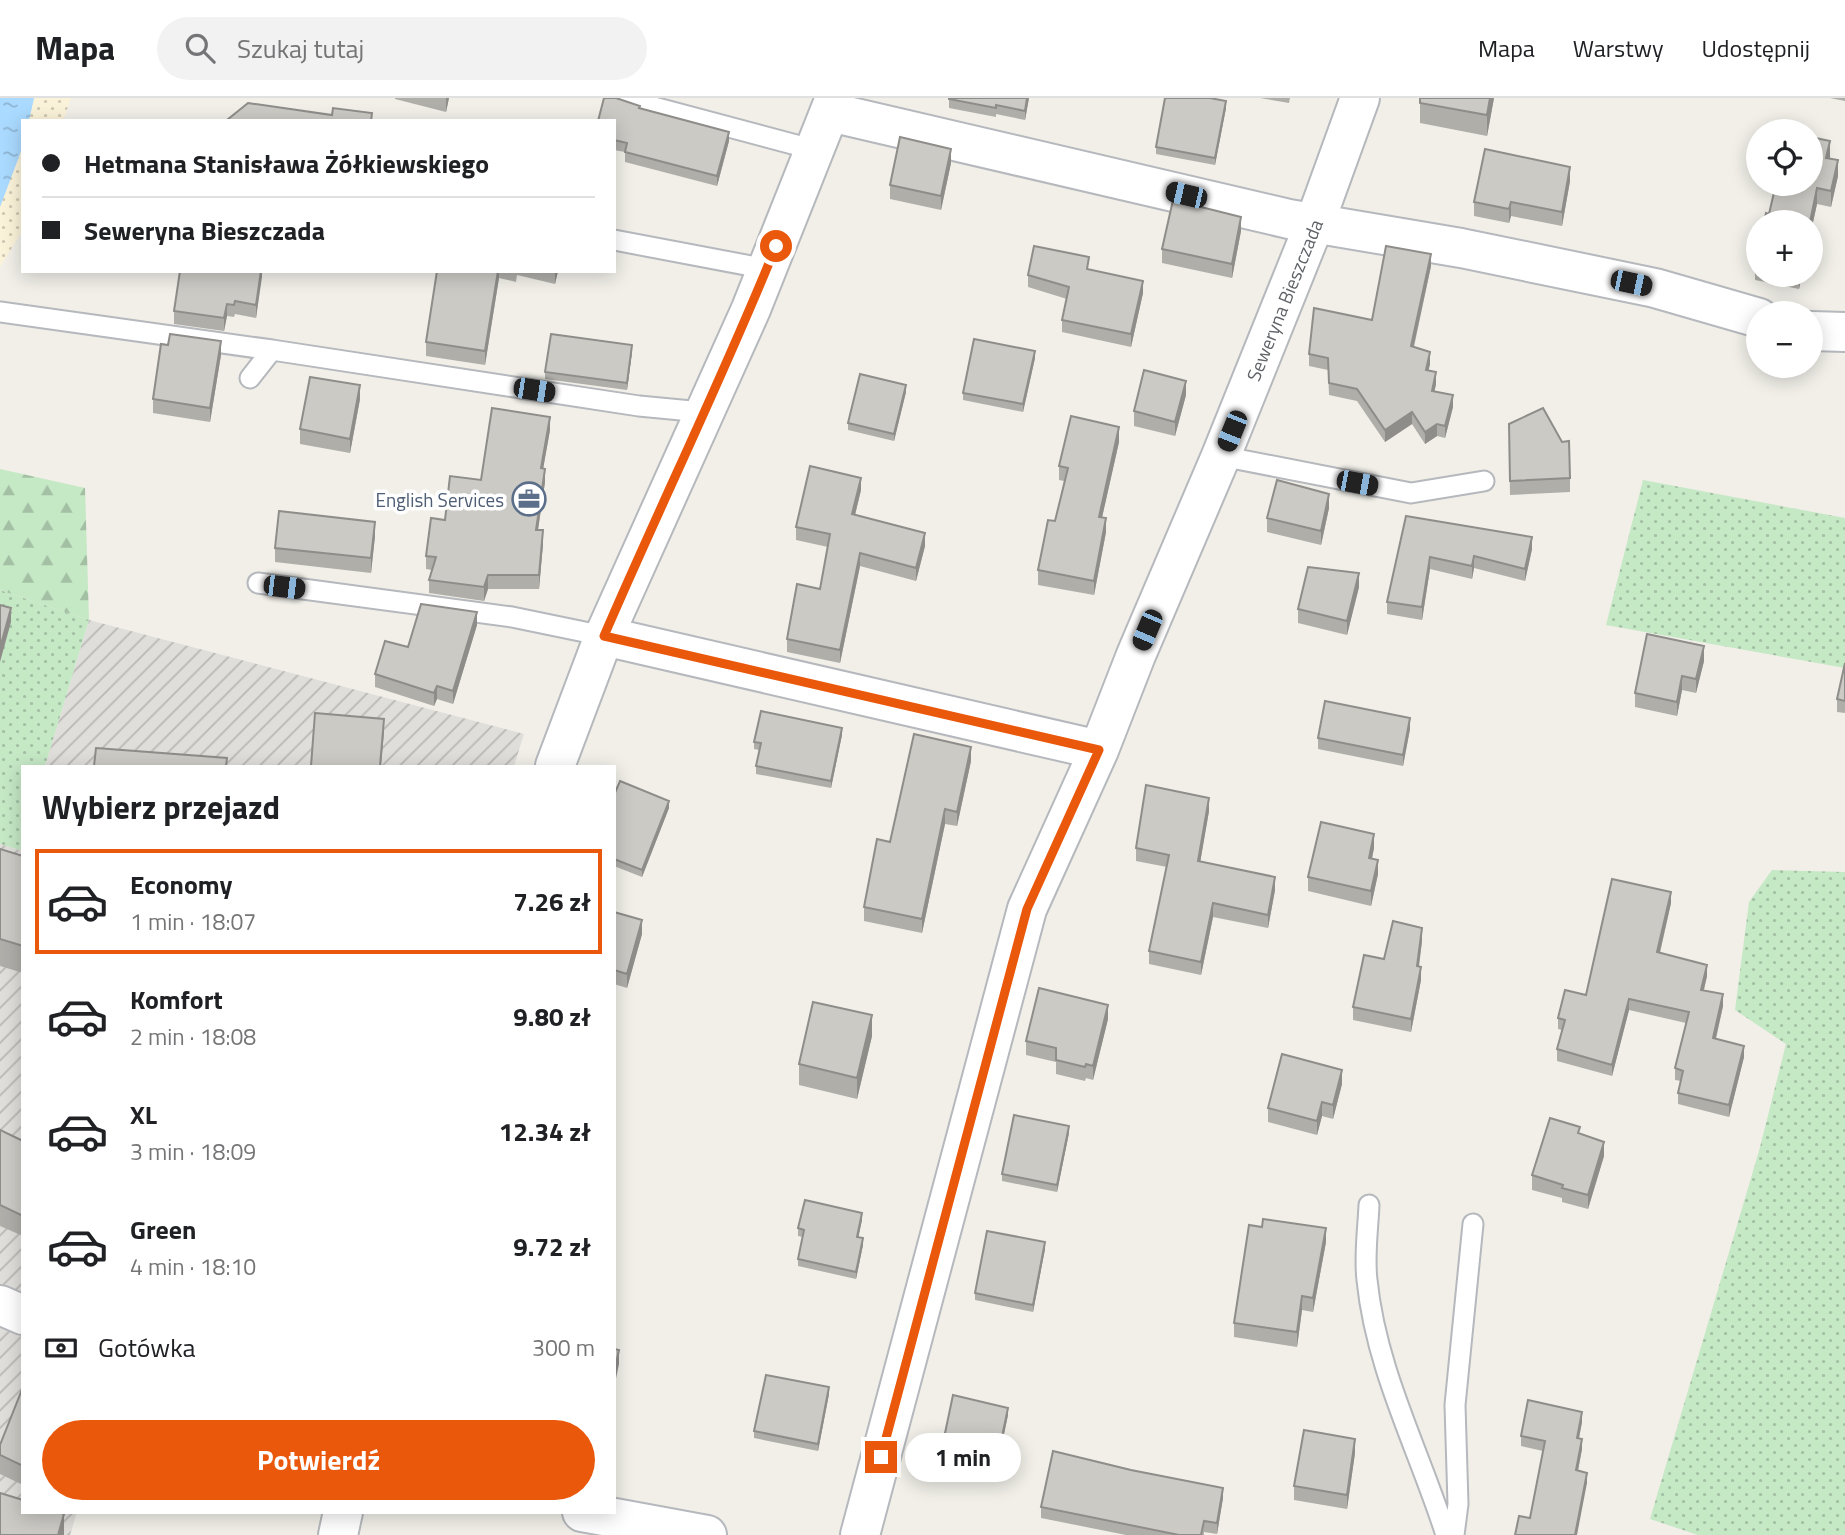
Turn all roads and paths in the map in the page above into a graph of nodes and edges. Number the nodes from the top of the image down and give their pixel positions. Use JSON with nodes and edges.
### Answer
{"nodes":[{"id":1,"x":620,"y":98,"type":"edge"},
{"id":2,"x":1360,"y":98,"type":"edge"},
{"id":3,"x":833,"y":105,"type":"edge"},
{"id":4,"x":815,"y":150,"type":"junction"},
{"id":5,"x":1314,"y":225,"type":"junction"},
{"id":6,"x":616,"y":240,"type":"edge"},
{"id":7,"x":766,"y":269,"type":"junction"},
{"id":8,"x":0,"y":312,"type":"edge"},
{"id":9,"x":1746,"y":314,"type":"edge"},
{"id":10,"x":1823,"y":331,"type":"edge"},
{"id":11,"x":1845,"y":332,"type":"edge"},
{"id":12,"x":272,"y":350,"type":"junction"},
{"id":13,"x":250,"y":378,"type":"dead end"},
{"id":14,"x":702,"y":412,"type":"junction"},
{"id":15,"x":1221,"y":456,"type":"junction"},
{"id":16,"x":1483,"y":481,"type":"dead end"},
{"id":17,"x":258,"y":583,"type":"dead end"},
{"id":18,"x":604,"y":636,"type":"junction"},
{"id":19,"x":1099,"y":750,"type":"junction"},
{"id":20,"x":555,"y":765,"type":"edge"},
{"id":21,"x":1369,"y":1205,"type":"dead end"},
{"id":22,"x":1473,"y":1224,"type":"dead end"},
{"id":23,"x":0,"y":1305,"type":"edge"},
{"id":24,"x":21,"y":1314,"type":"edge"},
{"id":25,"x":343,"y":1514,"type":"edge"},
{"id":26,"x":593,"y":1514,"type":"edge"},
{"id":27,"x":338,"y":1535,"type":"edge"},
{"id":28,"x":707,"y":1535,"type":"edge"},
{"id":29,"x":860,"y":1535,"type":"edge"},
{"id":30,"x":1446,"y":1535,"type":"edge"},
{"id":31,"x":1454,"y":1535,"type":"edge"}],
"edges":[{"from":1,"to":4,"type":"lane"},
{"from":2,"to":5,"type":"street","name":"Seweryna Bieszczada"},
{"from":3,"to":4,"type":"street"},
{"from":3,"to":5,"type":"street"},
{"from":4,"to":7,"type":"street"},
{"from":5,"to":9,"type":"street"},
{"from":5,"to":15,"type":"street","name":"Seweryna Bieszczada"},
{"from":6,"to":7,"type":"lane"},
{"from":7,"to":14,"type":"street"},
{"from":8,"to":12,"type":"lane"},
{"from":10,"to":11,"type":"street"},
{"from":12,"to":13,"type":"lane"},
{"from":12,"to":14,"type":"lane"},
{"from":14,"to":18,"type":"street"},
{"from":15,"to":16,"type":"lane"},
{"from":15,"to":19,"type":"street","name":"Seweryna Bieszczada"},
{"from":17,"to":18,"type":"lane"},
{"from":18,"to":19,"type":"street"},
{"from":18,"to":20,"type":"street"},
{"from":19,"to":29,"type":"street","name":"Seweryna Bieszczada"},
{"from":21,"to":30,"type":"lane"},
{"from":22,"to":31,"type":"lane"},
{"from":23,"to":24,"type":"street"},
{"from":25,"to":27,"type":"street"},
{"from":26,"to":28,"type":"street"}]}
